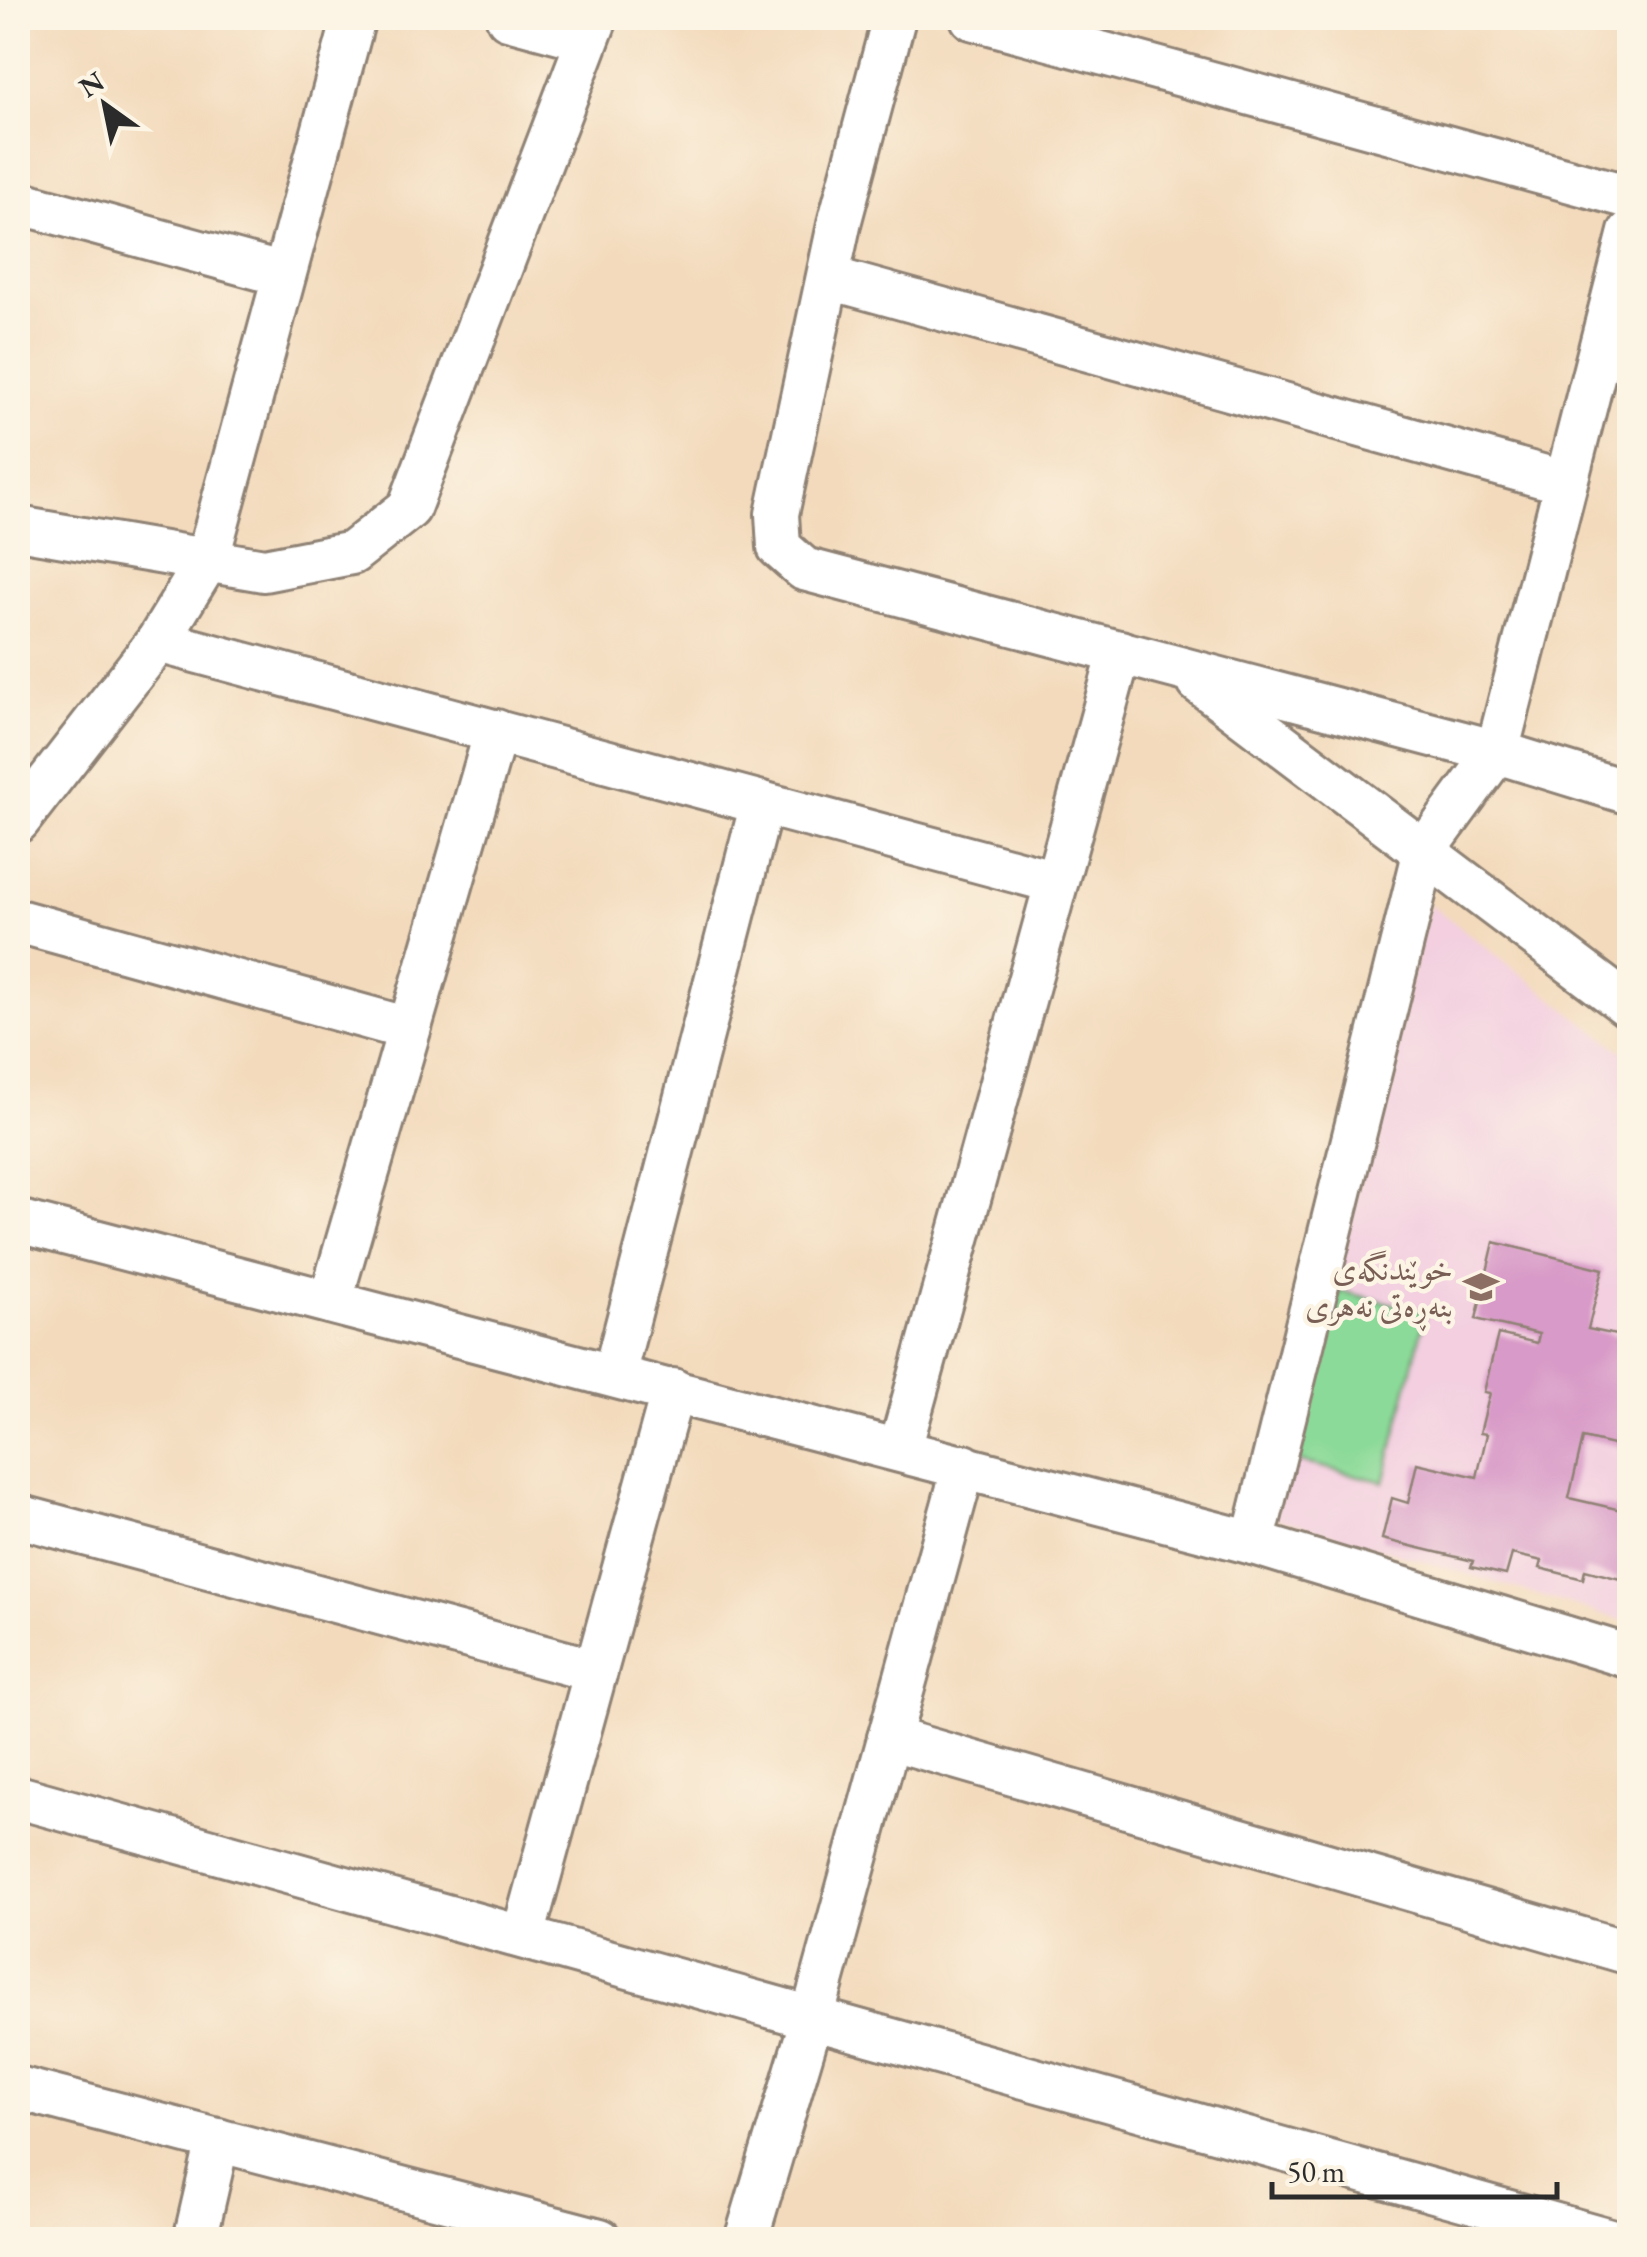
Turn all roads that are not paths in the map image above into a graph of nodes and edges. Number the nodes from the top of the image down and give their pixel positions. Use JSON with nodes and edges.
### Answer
{"nodes":[{"id":1,"x":354,"y":18,"type":"edge"},
{"id":2,"x":508,"y":18,"type":"edge"},
{"id":3,"x":894,"y":18,"type":"edge"},
{"id":4,"x":972,"y":18,"type":"edge"},
{"id":5,"x":591,"y":28,"type":"edge"},
{"id":6,"x":1630,"y":197,"type":"edge"},
{"id":7,"x":18,"y":202,"type":"edge"},
{"id":8,"x":1630,"y":232,"type":"edge"},
{"id":9,"x":284,"y":274,"type":"junction"},
{"id":10,"x":830,"y":278,"type":"junction"},
{"id":11,"x":1562,"y":482,"type":"junction"},
{"id":12,"x":18,"y":528,"type":"edge"},
{"id":13,"x":207,"y":561,"type":"junction"},
{"id":14,"x":158,"y":642,"type":"junction"},
{"id":15,"x":1120,"y":652,"type":"junction"},
{"id":16,"x":1181,"y":668,"type":"junction"},
{"id":17,"x":496,"y":732,"type":"junction"},
{"id":18,"x":1497,"y":752,"type":"junction"},
{"id":19,"x":1630,"y":792,"type":"edge"},
{"id":20,"x":762,"y":803,"type":"junction"},
{"id":21,"x":18,"y":821,"type":"edge"},
{"id":22,"x":1424,"y":850,"type":"junction"},
{"id":23,"x":1056,"y":882,"type":"junction"},
{"id":24,"x":18,"y":921,"type":"edge"},
{"id":25,"x":1630,"y":1007,"type":"edge"},
{"id":26,"x":409,"y":1029,"type":"junction"},
{"id":27,"x":18,"y":1221,"type":"edge"},
{"id":28,"x":330,"y":1302,"type":"junction"},
{"id":29,"x":614,"y":1375,"type":"junction"},
{"id":30,"x":673,"y":1390,"type":"junction"},
{"id":31,"x":900,"y":1450,"type":"junction"},
{"id":32,"x":964,"y":1466,"type":"junction"},
{"id":33,"x":18,"y":1516,"type":"edge"},
{"id":34,"x":1253,"y":1543,"type":"junction"},
{"id":35,"x":1630,"y":1656,"type":"edge"},
{"id":36,"x":596,"y":1671,"type":"junction"},
{"id":37,"x":889,"y":1738,"type":"junction"},
{"id":38,"x":18,"y":1798,"type":"edge"},
{"id":39,"x":523,"y":1936,"type":"junction"},
{"id":40,"x":1630,"y":1953,"type":"edge"},
{"id":41,"x":813,"y":2015,"type":"junction"},
{"id":42,"x":18,"y":2088,"type":"edge"},
{"id":43,"x":218,"y":2140,"type":"junction"},
{"id":44,"x":195,"y":2240,"type":"edge"},
{"id":45,"x":600,"y":2240,"type":"edge"},
{"id":46,"x":746,"y":2240,"type":"edge"},
{"id":47,"x":1610,"y":2240,"type":"edge"}],
"edges":[{"from":1,"to":9,"type":"street"},
{"from":2,"to":5,"type":"street"},
{"from":3,"to":10,"type":"street"},
{"from":4,"to":6,"type":"street"},
{"from":5,"to":13,"type":"street"},
{"from":7,"to":9,"type":"street"},
{"from":8,"to":11,"type":"street"},
{"from":9,"to":13,"type":"street"},
{"from":10,"to":11,"type":"street"},
{"from":10,"to":15,"type":"street"},
{"from":11,"to":18,"type":"street"},
{"from":12,"to":13,"type":"street"},
{"from":13,"to":14,"type":"street"},
{"from":14,"to":17,"type":"street"},
{"from":14,"to":21,"type":"street"},
{"from":15,"to":16,"type":"street"},
{"from":15,"to":23,"type":"street"},
{"from":16,"to":18,"type":"street"},
{"from":16,"to":22,"type":"street"},
{"from":17,"to":20,"type":"street"},
{"from":17,"to":26,"type":"street"},
{"from":18,"to":19,"type":"street"},
{"from":18,"to":22,"type":"street"},
{"from":20,"to":23,"type":"street"},
{"from":20,"to":29,"type":"street"},
{"from":22,"to":25,"type":"street"},
{"from":22,"to":34,"type":"street"},
{"from":23,"to":31,"type":"street"},
{"from":24,"to":26,"type":"street"},
{"from":26,"to":28,"type":"street"},
{"from":27,"to":28,"type":"street"},
{"from":28,"to":29,"type":"street"},
{"from":29,"to":30,"type":"street"},
{"from":30,"to":31,"type":"street"},
{"from":30,"to":36,"type":"street"},
{"from":31,"to":32,"type":"street"},
{"from":32,"to":34,"type":"street"},
{"from":32,"to":37,"type":"street"},
{"from":33,"to":36,"type":"street"},
{"from":34,"to":35,"type":"street"},
{"from":36,"to":39,"type":"street"},
{"from":37,"to":40,"type":"street"},
{"from":37,"to":41,"type":"street"},
{"from":38,"to":39,"type":"street"},
{"from":39,"to":41,"type":"street"},
{"from":41,"to":46,"type":"street"},
{"from":41,"to":47,"type":"street"},
{"from":42,"to":43,"type":"street"},
{"from":43,"to":44,"type":"street"},
{"from":43,"to":45,"type":"street"}]}
